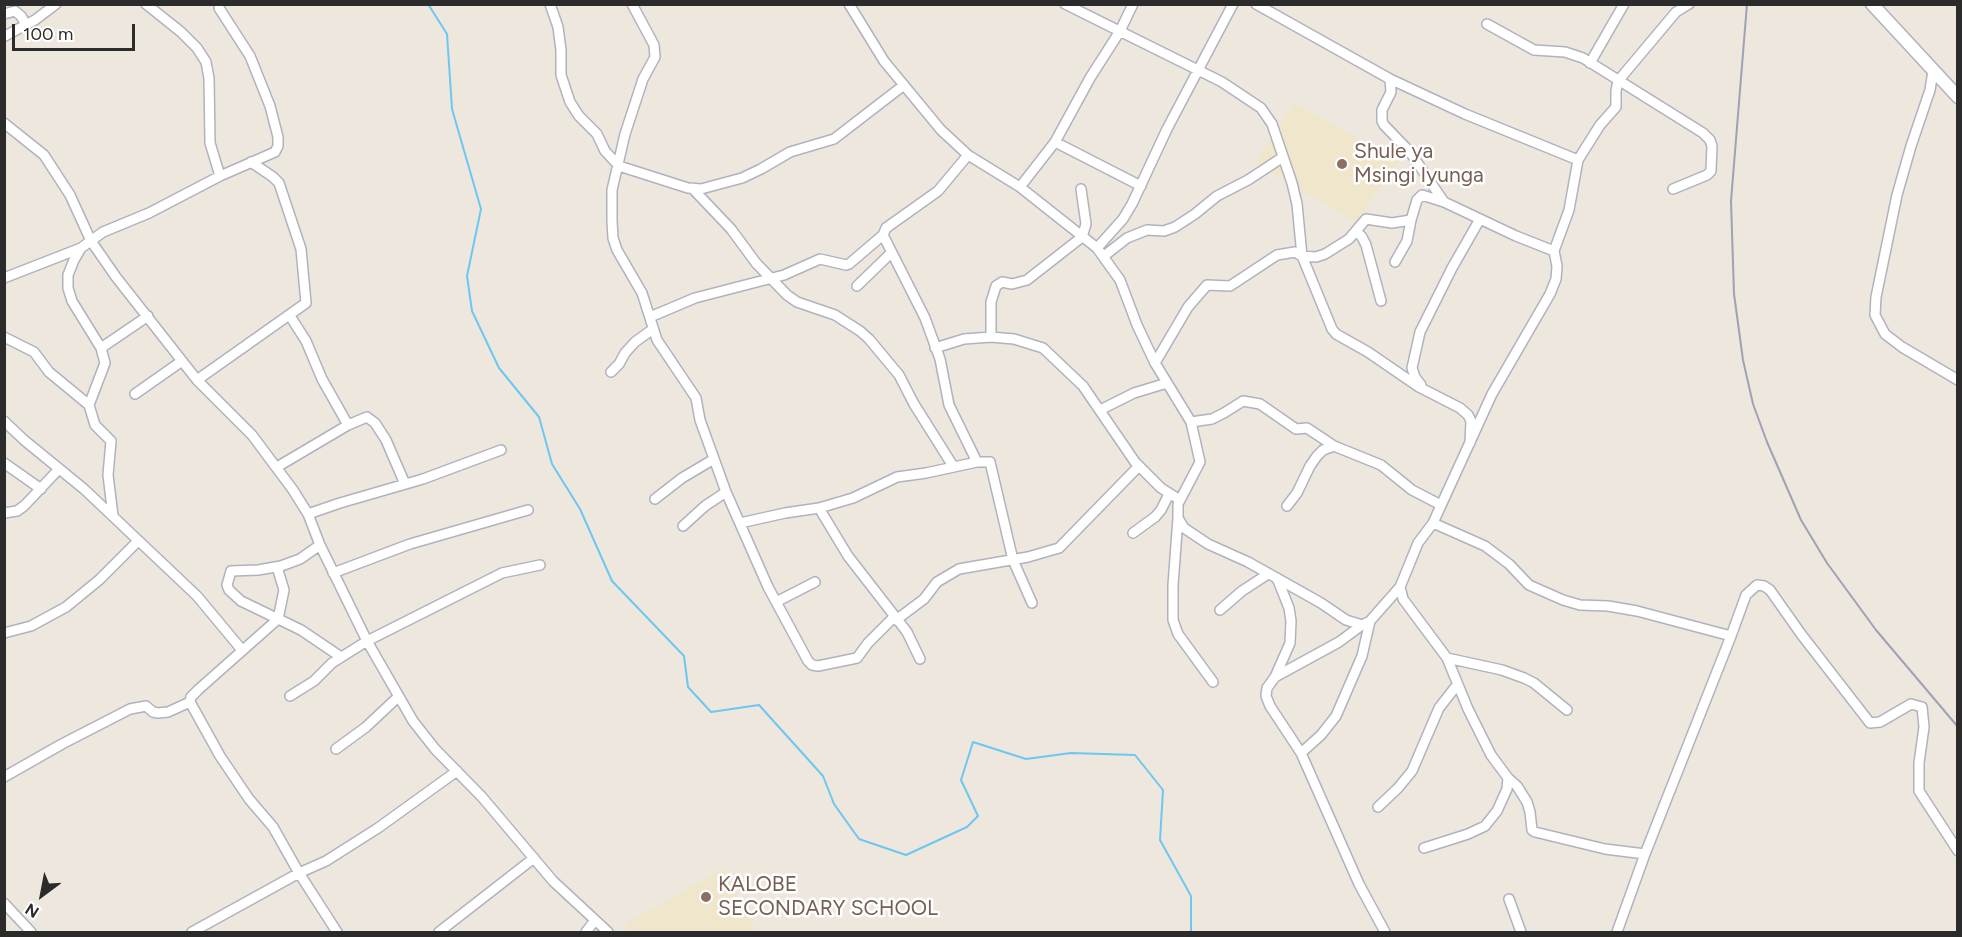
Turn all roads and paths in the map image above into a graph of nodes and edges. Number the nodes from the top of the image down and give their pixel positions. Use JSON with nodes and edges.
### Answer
{"nodes":[{"id":1,"x":56,"y":4,"type":"edge"},
{"id":2,"x":146,"y":4,"type":"edge"},
{"id":3,"x":550,"y":4,"type":"edge"},
{"id":4,"x":632,"y":4,"type":"edge"},
{"id":5,"x":849,"y":4,"type":"edge"},
{"id":6,"x":1065,"y":4,"type":"edge"},
{"id":7,"x":1133,"y":4,"type":"edge"},
{"id":8,"x":1233,"y":4,"type":"edge"},
{"id":9,"x":1256,"y":4,"type":"edge"},
{"id":10,"x":1624,"y":4,"type":"edge"},
{"id":11,"x":1667,"y":4,"type":"edge"},
{"id":12,"x":1689,"y":4,"type":"edge"},
{"id":13,"x":1872,"y":4,"type":"edge"},
{"id":14,"x":219,"y":8,"type":"dead end"},
{"id":15,"x":1676,"y":12,"type":"junction"},
{"id":16,"x":4,"y":14,"type":"edge"},
{"id":17,"x":1487,"y":24,"type":"dead end"},
{"id":18,"x":26,"y":25,"type":"junction"},
{"id":19,"x":1120,"y":31,"type":"junction"},
{"id":20,"x":5,"y":36,"type":"edge"},
{"id":21,"x":1590,"y":63,"type":"junction"},
{"id":22,"x":1198,"y":70,"type":"junction"},
{"id":23,"x":1933,"y":71,"type":"junction"},
{"id":24,"x":1390,"y":79,"type":"junction"},
{"id":25,"x":1618,"y":81,"type":"junction"},
{"id":26,"x":904,"y":85,"type":"junction"},
{"id":27,"x":1958,"y":97,"type":"edge"},
{"id":28,"x":4,"y":123,"type":"edge"},
{"id":29,"x":1054,"y":142,"type":"junction"},
{"id":30,"x":968,"y":155,"type":"junction"},
{"id":31,"x":1282,"y":157,"type":"junction"},
{"id":32,"x":1578,"y":160,"type":"junction"},
{"id":33,"x":251,"y":162,"type":"junction"},
{"id":34,"x":618,"y":166,"type":"junction"},
{"id":35,"x":220,"y":176,"type":"junction"},
{"id":36,"x":1141,"y":186,"type":"junction"},
{"id":37,"x":1020,"y":187,"type":"junction"},
{"id":38,"x":692,"y":188,"type":"junction"},
{"id":39,"x":1082,"y":189,"type":"dead end"},
{"id":40,"x":1673,"y":189,"type":"dead end"},
{"id":41,"x":1444,"y":202,"type":"junction"},
{"id":42,"x":1480,"y":219,"type":"junction"},
{"id":43,"x":1411,"y":220,"type":"junction"},
{"id":44,"x":1356,"y":231,"type":"junction"},
{"id":45,"x":883,"y":235,"type":"junction"},
{"id":46,"x":1082,"y":237,"type":"junction"},
{"id":47,"x":91,"y":241,"type":"junction"},
{"id":48,"x":81,"y":248,"type":"junction"},
{"id":49,"x":1097,"y":248,"type":"junction"},
{"id":50,"x":1554,"y":251,"type":"junction"},
{"id":51,"x":891,"y":253,"type":"junction"},
{"id":52,"x":1104,"y":256,"type":"junction"},
{"id":53,"x":1302,"y":256,"type":"junction"},
{"id":54,"x":1395,"y":262,"type":"dead end"},
{"id":55,"x":4,"y":278,"type":"edge"},
{"id":56,"x":771,"y":279,"type":"junction"},
{"id":57,"x":857,"y":286,"type":"dead end"},
{"id":58,"x":1381,"y":301,"type":"dead end"},
{"id":59,"x":148,"y":316,"type":"junction"},
{"id":60,"x":290,"y":316,"type":"junction"},
{"id":61,"x":650,"y":317,"type":"junction"},
{"id":62,"x":653,"y":329,"type":"junction"},
{"id":63,"x":4,"y":337,"type":"edge"},
{"id":64,"x":991,"y":337,"type":"junction"},
{"id":65,"x":101,"y":348,"type":"junction"},
{"id":66,"x":935,"y":348,"type":"junction"},
{"id":67,"x":182,"y":361,"type":"junction"},
{"id":68,"x":1155,"y":363,"type":"junction"},
{"id":69,"x":611,"y":372,"type":"dead end"},
{"id":70,"x":197,"y":380,"type":"junction"},
{"id":71,"x":1958,"y":380,"type":"edge"},
{"id":72,"x":1167,"y":383,"type":"junction"},
{"id":73,"x":1427,"y":390,"type":"junction"},
{"id":74,"x":135,"y":394,"type":"dead end"},
{"id":75,"x":89,"y":405,"type":"junction"},
{"id":76,"x":1100,"y":410,"type":"junction"},
{"id":77,"x":4,"y":421,"type":"edge"},
{"id":78,"x":1191,"y":422,"type":"junction"},
{"id":79,"x":348,"y":425,"type":"junction"},
{"id":80,"x":1470,"y":442,"type":"junction"},
{"id":81,"x":1334,"y":446,"type":"junction"},
{"id":82,"x":501,"y":450,"type":"dead end"},
{"id":83,"x":714,"y":459,"type":"junction"},
{"id":84,"x":977,"y":462,"type":"junction"},
{"id":85,"x":4,"y":463,"type":"edge"},
{"id":86,"x":277,"y":466,"type":"junction"},
{"id":87,"x":953,"y":466,"type":"junction"},
{"id":88,"x":1139,"y":466,"type":"junction"},
{"id":89,"x":59,"y":469,"type":"junction"},
{"id":90,"x":405,"y":484,"type":"junction"},
{"id":91,"x":41,"y":489,"type":"junction"},
{"id":92,"x":726,"y":492,"type":"junction"},
{"id":93,"x":1169,"y":494,"type":"junction"},
{"id":94,"x":655,"y":499,"type":"dead end"},
{"id":95,"x":1180,"y":500,"type":"junction"},
{"id":96,"x":1441,"y":505,"type":"junction"},
{"id":97,"x":1287,"y":506,"type":"dead end"},
{"id":98,"x":819,"y":508,"type":"junction"},
{"id":99,"x":528,"y":510,"type":"dead end"},
{"id":100,"x":4,"y":513,"type":"edge"},
{"id":101,"x":308,"y":514,"type":"junction"},
{"id":102,"x":113,"y":516,"type":"junction"},
{"id":103,"x":1178,"y":518,"type":"junction"},
{"id":104,"x":740,"y":523,"type":"junction"},
{"id":105,"x":1433,"y":523,"type":"junction"},
{"id":106,"x":684,"y":526,"type":"dead end"},
{"id":107,"x":1132,"y":533,"type":"dead end"},
{"id":108,"x":138,"y":541,"type":"junction"},
{"id":109,"x":320,"y":545,"type":"junction"},
{"id":110,"x":1013,"y":560,"type":"junction"},
{"id":111,"x":540,"y":565,"type":"dead end"},
{"id":112,"x":277,"y":567,"type":"junction"},
{"id":113,"x":333,"y":573,"type":"junction"},
{"id":114,"x":1273,"y":576,"type":"junction"},
{"id":115,"x":815,"y":582,"type":"dead end"},
{"id":116,"x":1400,"y":587,"type":"junction"},
{"id":117,"x":776,"y":602,"type":"junction"},
{"id":118,"x":1032,"y":603,"type":"dead end"},
{"id":119,"x":1220,"y":610,"type":"dead end"},
{"id":120,"x":895,"y":618,"type":"junction"},
{"id":121,"x":278,"y":619,"type":"junction"},
{"id":122,"x":1366,"y":623,"type":"junction"},
{"id":123,"x":4,"y":633,"type":"edge"},
{"id":124,"x":1731,"y":636,"type":"junction"},
{"id":125,"x":367,"y":641,"type":"junction"},
{"id":126,"x":242,"y":650,"type":"junction"},
{"id":127,"x":341,"y":657,"type":"junction"},
{"id":128,"x":1447,"y":658,"type":"junction"},
{"id":129,"x":920,"y":659,"type":"dead end"},
{"id":130,"x":1275,"y":677,"type":"junction"},
{"id":131,"x":1213,"y":682,"type":"dead end"},
{"id":132,"x":1457,"y":685,"type":"junction"},
{"id":133,"x":290,"y":696,"type":"dead end"},
{"id":134,"x":398,"y":697,"type":"junction"},
{"id":135,"x":190,"y":702,"type":"junction"},
{"id":136,"x":1566,"y":710,"type":"dead end"},
{"id":137,"x":336,"y":749,"type":"dead end"},
{"id":138,"x":1301,"y":753,"type":"junction"},
{"id":139,"x":457,"y":771,"type":"junction"},
{"id":140,"x":4,"y":777,"type":"edge"},
{"id":141,"x":1508,"y":778,"type":"junction"},
{"id":142,"x":1378,"y":807,"type":"dead end"},
{"id":143,"x":1425,"y":848,"type":"dead end"},
{"id":144,"x":1958,"y":851,"type":"edge"},
{"id":145,"x":1645,"y":854,"type":"junction"},
{"id":146,"x":534,"y":858,"type":"junction"},
{"id":147,"x":299,"y":873,"type":"junction"},
{"id":148,"x":1509,"y":899,"type":"dead end"},
{"id":149,"x":4,"y":903,"type":"edge"},
{"id":150,"x":595,"y":920,"type":"junction"},
{"id":151,"x":31,"y":933,"type":"edge"},
{"id":152,"x":192,"y":933,"type":"edge"},
{"id":153,"x":337,"y":933,"type":"edge"},
{"id":154,"x":439,"y":933,"type":"edge"},
{"id":155,"x":586,"y":933,"type":"edge"},
{"id":156,"x":608,"y":933,"type":"edge"},
{"id":157,"x":1385,"y":933,"type":"edge"},
{"id":158,"x":1521,"y":933,"type":"edge"},
{"id":159,"x":1617,"y":933,"type":"edge"}],
"edges":[{"from":1,"to":18,"type":"street"},
{"from":2,"to":35,"type":"street"},
{"from":3,"to":34,"type":"street"},
{"from":4,"to":34,"type":"street"},
{"from":5,"to":26,"type":"street"},
{"from":6,"to":19,"type":"street"},
{"from":7,"to":19,"type":"street"},
{"from":8,"to":22,"type":"street"},
{"from":9,"to":24,"type":"street"},
{"from":10,"to":21,"type":"street"},
{"from":11,"to":15,"type":"street"},
{"from":12,"to":15,"type":"street"},
{"from":13,"to":23,"type":"street"},
{"from":14,"to":33,"type":"street"},
{"from":15,"to":25,"type":"street"},
{"from":16,"to":18,"type":"street"},
{"from":17,"to":21,"type":"street"},
{"from":18,"to":20,"type":"street"},
{"from":19,"to":22,"type":"street"},
{"from":19,"to":29,"type":"street"},
{"from":21,"to":25,"type":"street"},
{"from":22,"to":31,"type":"street"},
{"from":22,"to":36,"type":"street"},
{"from":23,"to":27,"type":"street"},
{"from":23,"to":71,"type":"street"},
{"from":24,"to":32,"type":"street"},
{"from":24,"to":41,"type":"street"},
{"from":25,"to":32,"type":"street"},
{"from":25,"to":40,"type":"street"},
{"from":26,"to":30,"type":"street"},
{"from":26,"to":38,"type":"street"},
{"from":28,"to":47,"type":"street"},
{"from":29,"to":36,"type":"street"},
{"from":29,"to":37,"type":"street"},
{"from":30,"to":37,"type":"street"},
{"from":30,"to":45,"type":"street"},
{"from":31,"to":52,"type":"street"},
{"from":31,"to":53,"type":"street"},
{"from":32,"to":50,"type":"street"},
{"from":33,"to":35,"type":"street"},
{"from":33,"to":60,"type":"street"},
{"from":34,"to":38,"type":"street"},
{"from":34,"to":61,"type":"street"},
{"from":35,"to":47,"type":"street"},
{"from":36,"to":49,"type":"street"},
{"from":37,"to":46,"type":"street"},
{"from":38,"to":56,"type":"street"},
{"from":39,"to":46,"type":"street"},
{"from":41,"to":42,"type":"street"},
{"from":41,"to":43,"type":"street"},
{"from":42,"to":50,"type":"street"},
{"from":42,"to":73,"type":"street"},
{"from":43,"to":44,"type":"street"},
{"from":43,"to":54,"type":"street"},
{"from":44,"to":53,"type":"street"},
{"from":44,"to":58,"type":"street"},
{"from":45,"to":51,"type":"street"},
{"from":45,"to":56,"type":"street"},
{"from":46,"to":49,"type":"street"},
{"from":46,"to":64,"type":"street"},
{"from":47,"to":48,"type":"street"},
{"from":47,"to":59,"type":"street"},
{"from":48,"to":55,"type":"street"},
{"from":48,"to":65,"type":"street"},
{"from":49,"to":52,"type":"street"},
{"from":50,"to":80,"type":"street"},
{"from":51,"to":57,"type":"street"},
{"from":51,"to":66,"type":"street"},
{"from":52,"to":68,"type":"street"},
{"from":53,"to":68,"type":"street"},
{"from":53,"to":73,"type":"street"},
{"from":56,"to":61,"type":"street"},
{"from":56,"to":87,"type":"street"},
{"from":59,"to":65,"type":"street"},
{"from":59,"to":67,"type":"street"},
{"from":60,"to":70,"type":"street"},
{"from":60,"to":79,"type":"street"},
{"from":61,"to":62,"type":"street"},
{"from":62,"to":69,"type":"street"},
{"from":62,"to":83,"type":"street"},
{"from":63,"to":75,"type":"street"},
{"from":64,"to":66,"type":"street"},
{"from":64,"to":76,"type":"street"},
{"from":65,"to":75,"type":"street"},
{"from":66,"to":84,"type":"street"},
{"from":67,"to":70,"type":"street"},
{"from":67,"to":74,"type":"street"},
{"from":68,"to":72,"type":"street"},
{"from":70,"to":86,"type":"street"},
{"from":72,"to":76,"type":"street"},
{"from":72,"to":78,"type":"street"},
{"from":73,"to":80,"type":"street"},
{"from":75,"to":102,"type":"street"},
{"from":76,"to":88,"type":"street"},
{"from":77,"to":89,"type":"street"},
{"from":78,"to":81,"type":"street"},
{"from":78,"to":95,"type":"street"},
{"from":79,"to":86,"type":"street"},
{"from":79,"to":90,"type":"street"},
{"from":80,"to":96,"type":"street"},
{"from":81,"to":96,"type":"street"},
{"from":81,"to":97,"type":"street"},
{"from":82,"to":90,"type":"street"},
{"from":83,"to":92,"type":"street"},
{"from":83,"to":94,"type":"street"},
{"from":84,"to":87,"type":"street"},
{"from":84,"to":110,"type":"street"},
{"from":85,"to":91,"type":"street"},
{"from":86,"to":101,"type":"street"},
{"from":87,"to":98,"type":"street"},
{"from":88,"to":93,"type":"street"},
{"from":88,"to":110,"type":"street"},
{"from":89,"to":91,"type":"street"},
{"from":89,"to":102,"type":"street"},
{"from":90,"to":101,"type":"street"},
{"from":91,"to":100,"type":"street"},
{"from":92,"to":104,"type":"street"},
{"from":92,"to":106,"type":"street"},
{"from":93,"to":95,"type":"street"},
{"from":93,"to":107,"type":"street"},
{"from":95,"to":103,"type":"street"},
{"from":96,"to":105,"type":"street"},
{"from":98,"to":104,"type":"street"},
{"from":98,"to":120,"type":"street"},
{"from":99,"to":113,"type":"street"},
{"from":101,"to":109,"type":"street"},
{"from":102,"to":108,"type":"street"},
{"from":103,"to":114,"type":"street"},
{"from":103,"to":131,"type":"street"},
{"from":104,"to":117,"type":"street"},
{"from":105,"to":116,"type":"street"},
{"from":105,"to":124,"type":"street"},
{"from":108,"to":123,"type":"street"},
{"from":108,"to":126,"type":"street"},
{"from":109,"to":112,"type":"street"},
{"from":109,"to":113,"type":"street"},
{"from":110,"to":118,"type":"street"},
{"from":110,"to":120,"type":"street"},
{"from":111,"to":125,"type":"street"},
{"from":112,"to":121,"type":"street"},
{"from":112,"to":121,"type":"street"},
{"from":113,"to":125,"type":"street"},
{"from":114,"to":119,"type":"street"},
{"from":114,"to":122,"type":"street"},
{"from":114,"to":130,"type":"street"},
{"from":115,"to":117,"type":"street"},
{"from":116,"to":122,"type":"street"},
{"from":116,"to":128,"type":"street"},
{"from":117,"to":120,"type":"street"},
{"from":120,"to":129,"type":"street"},
{"from":121,"to":126,"type":"street"},
{"from":121,"to":127,"type":"street"},
{"from":122,"to":130,"type":"street"},
{"from":122,"to":138,"type":"street"},
{"from":124,"to":144,"type":"street"},
{"from":124,"to":145,"type":"street"},
{"from":125,"to":127,"type":"street"},
{"from":125,"to":134,"type":"street"},
{"from":126,"to":135,"type":"street"},
{"from":127,"to":133,"type":"street"},
{"from":128,"to":132,"type":"street"},
{"from":128,"to":136,"type":"street"},
{"from":130,"to":138,"type":"street"},
{"from":132,"to":141,"type":"street"},
{"from":132,"to":142,"type":"street"},
{"from":134,"to":137,"type":"street"},
{"from":134,"to":139,"type":"street"},
{"from":135,"to":140,"type":"street"},
{"from":135,"to":147,"type":"street"},
{"from":138,"to":157,"type":"street"},
{"from":139,"to":146,"type":"street"},
{"from":139,"to":147,"type":"street"},
{"from":141,"to":143,"type":"street"},
{"from":141,"to":145,"type":"street"},
{"from":145,"to":159,"type":"street"},
{"from":146,"to":150,"type":"street"},
{"from":146,"to":154,"type":"street"},
{"from":147,"to":152,"type":"street"},
{"from":147,"to":153,"type":"street"},
{"from":148,"to":158,"type":"street"},
{"from":149,"to":151,"type":"street"},
{"from":150,"to":155,"type":"street"},
{"from":150,"to":156,"type":"street"}]}
